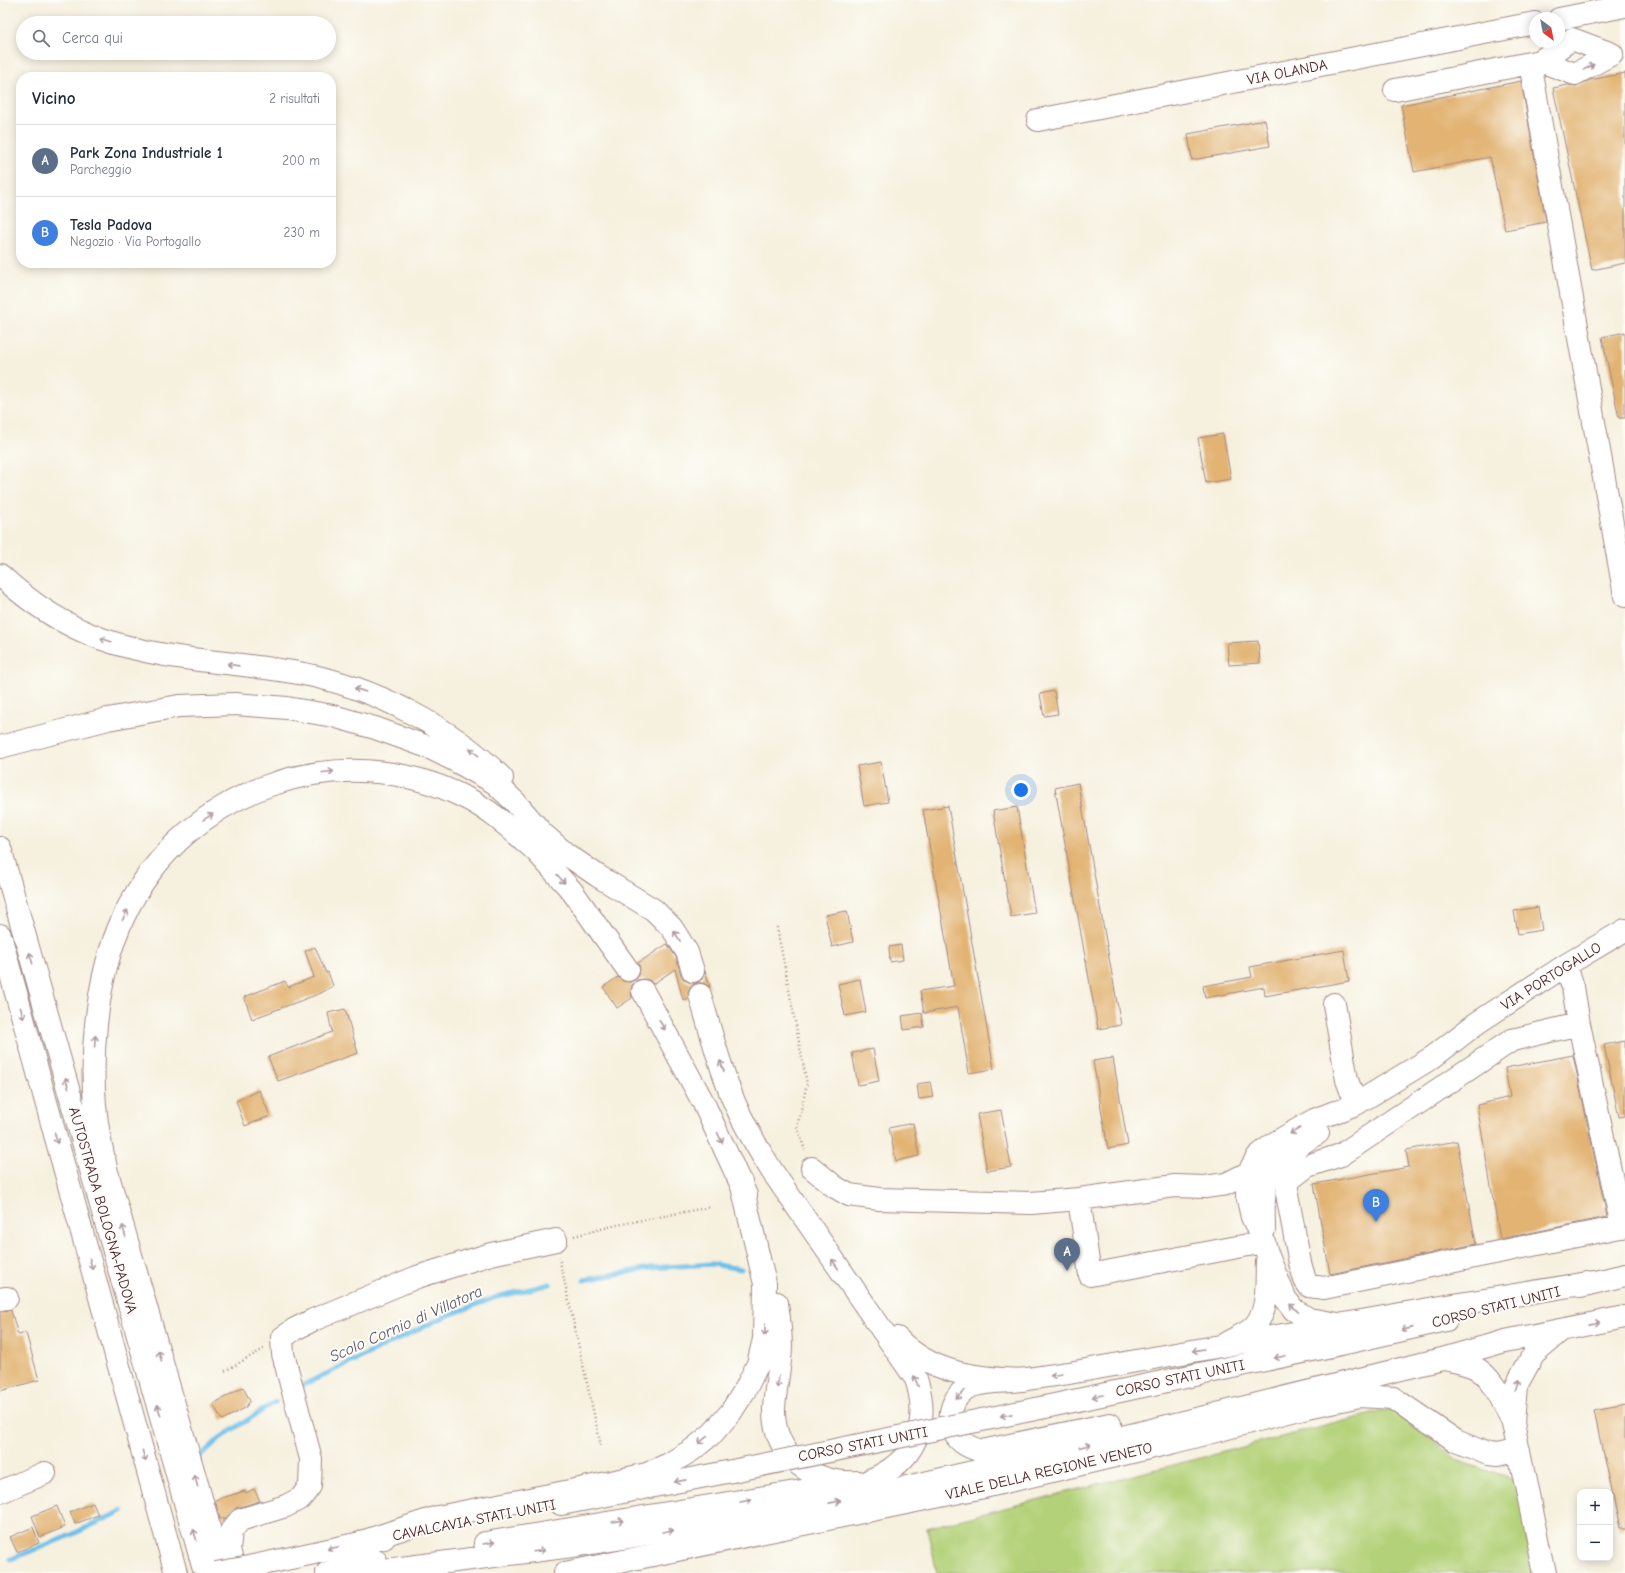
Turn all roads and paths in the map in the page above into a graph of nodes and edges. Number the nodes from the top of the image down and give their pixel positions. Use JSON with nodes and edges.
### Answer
{"nodes":[{"id":1,"x":1625,"y":6,"type":"edge"},
{"id":2,"x":1565,"y":17,"type":"edge"},
{"id":3,"x":1529,"y":24,"type":"edge"},
{"id":4,"x":1618,"y":53,"type":"edge"},
{"id":5,"x":1535,"y":62,"type":"junction"},
{"id":6,"x":1395,"y":90,"type":"dead end"},
{"id":7,"x":1038,"y":120,"type":"dead end"},
{"id":8,"x":1620,"y":533,"type":"edge"},
{"id":9,"x":1622,"y":567,"type":"edge"},
{"id":10,"x":0,"y":575,"type":"edge"},
{"id":11,"x":1625,"y":596,"type":"edge"},
{"id":12,"x":0,"y":748,"type":"edge"},
{"id":13,"x":471,"y":770,"type":"junction"},
{"id":14,"x":0,"y":848,"type":"edge"},
{"id":15,"x":535,"y":850,"type":"junction"},
{"id":16,"x":566,"y":854,"type":"junction"},
{"id":17,"x":777,"y":927,"type":"dead end"},
{"id":18,"x":1625,"y":930,"type":"edge"},
{"id":19,"x":0,"y":935,"type":"edge"},
{"id":20,"x":1566,"y":965,"type":"junction"},
{"id":21,"x":628,"y":970,"type":"dead end"},
{"id":22,"x":694,"y":971,"type":"dead end"},
{"id":23,"x":643,"y":991,"type":"dead end"},
{"id":24,"x":700,"y":995,"type":"dead end"},
{"id":25,"x":1334,"y":1004,"type":"dead end"},
{"id":26,"x":1579,"y":1024,"type":"junction"},
{"id":27,"x":1356,"y":1104,"type":"junction"},
{"id":28,"x":812,"y":1168,"type":"joint"},
{"id":29,"x":1257,"y":1176,"type":"junction"},
{"id":30,"x":741,"y":1182,"type":"junction"},
{"id":31,"x":1080,"y":1199,"type":"junction"},
{"id":32,"x":711,"y":1207,"type":"dead end"},
{"id":33,"x":1624,"y":1226,"type":"edge"},
{"id":34,"x":556,"y":1240,"type":"junction"},
{"id":35,"x":1266,"y":1249,"type":"junction"},
{"id":36,"x":1625,"y":1275,"type":"edge"},
{"id":37,"x":1594,"y":1282,"type":"junction"},
{"id":38,"x":857,"y":1296,"type":"junction"},
{"id":39,"x":1625,"y":1316,"type":"edge"},
{"id":40,"x":1343,"y":1324,"type":"junction"},
{"id":41,"x":1562,"y":1329,"type":"junction"},
{"id":42,"x":282,"y":1338,"type":"junction"},
{"id":43,"x":1505,"y":1341,"type":"junction"},
{"id":44,"x":1223,"y":1345,"type":"junction"},
{"id":45,"x":1442,"y":1359,"type":"junction"},
{"id":46,"x":225,"y":1371,"type":"dead end"},
{"id":47,"x":1023,"y":1380,"type":"junction"},
{"id":48,"x":1513,"y":1423,"type":"junction"},
{"id":49,"x":1110,"y":1424,"type":"junction"},
{"id":50,"x":601,"y":1446,"type":"dead end"},
{"id":51,"x":1519,"y":1450,"type":"junction"},
{"id":52,"x":732,"y":1471,"type":"joint"},
{"id":53,"x":45,"y":1473,"type":"dead end"},
{"id":54,"x":864,"y":1481,"type":"junction"},
{"id":55,"x":0,"y":1492,"type":"edge"},
{"id":56,"x":365,"y":1542,"type":"junction"},
{"id":57,"x":239,"y":1570,"type":"edge"},
{"id":58,"x":176,"y":1573,"type":"edge"},
{"id":59,"x":205,"y":1573,"type":"edge"},
{"id":60,"x":217,"y":1573,"type":"edge"},
{"id":61,"x":327,"y":1573,"type":"edge"},
{"id":62,"x":362,"y":1573,"type":"edge"},
{"id":63,"x":565,"y":1573,"type":"edge"},
{"id":64,"x":1544,"y":1573,"type":"edge"}],
"edges":[{"from":1,"to":2,"type":"main road"},
{"from":3,"to":7,"type":"main road","name":"VIA OLANDA"},
{"from":5,"to":4,"type":"main road","one_way":true},
{"from":4,"to":5,"type":"main road"},
{"from":5,"to":6,"type":"main road"},
{"from":5,"to":8,"type":"main road"},
{"from":8,"to":9,"type":"main road"},
{"from":9,"to":11,"type":"main road"},
{"from":16,"to":10,"type":"main road","one_way":true},
{"from":12,"to":13,"type":"main road"},
{"from":13,"to":15,"type":"main road"},
{"from":13,"to":16,"type":"main road"},
{"from":59,"to":14,"type":"main road","name":"AUTOSTRADA BOLOGNA-PADOVA","one_way":true},
{"from":15,"to":21,"type":"main road","one_way":true},
{"from":60,"to":15,"type":"main road","one_way":true},
{"from":22,"to":16,"type":"main road","one_way":true},
{"from":17,"to":28,"type":"path"},
{"from":18,"to":20,"type":"main road","name":"VIA PORTOGALLO"},
{"from":19,"to":58,"type":"main road","name":"AUTOSTRADA BOLOGNA-PADOVA","one_way":true},
{"from":20,"to":26,"type":"main road"},
{"from":20,"to":27,"type":"main road","name":"VIA PORTOGALLO"},
{"from":23,"to":30,"type":"main road","one_way":true},
{"from":38,"to":24,"type":"main road","one_way":true},
{"from":25,"to":27,"type":"main road"},
{"from":26,"to":33,"type":"main road"},
{"from":26,"to":33,"type":"main road"},
{"from":27,"to":29,"type":"main road","name":"VIA PORTOGALLO"},
{"from":28,"to":31,"type":"main road"},
{"from":29,"to":31,"type":"main road"},
{"from":29,"to":35,"type":"main road"},
{"from":30,"to":54,"type":"main road","one_way":true},
{"from":30,"to":56,"type":"main road","one_way":true},
{"from":31,"to":35,"type":"main road"},
{"from":32,"to":34,"type":"path"},
{"from":34,"to":42,"type":"main road"},
{"from":34,"to":50,"type":"path"},
{"from":40,"to":35,"type":"main road","one_way":true},
{"from":35,"to":44,"type":"main road"},
{"from":36,"to":37,"type":"main road","name":"CORSO STATI UNITI"},
{"from":37,"to":40,"type":"main road"},
{"from":37,"to":52,"type":"main road","name":"CORSO STATI UNITI","one_way":true,"bridge":true},
{"from":38,"to":47,"type":"main road"},
{"from":54,"to":38,"type":"main road","one_way":true},
{"from":41,"to":39,"type":"main road","one_way":true},
{"from":40,"to":44,"type":"main road"},
{"from":41,"to":43,"type":"main road"},
{"from":48,"to":41,"type":"main road","one_way":true},
{"from":42,"to":46,"type":"path"},
{"from":42,"to":57,"type":"main road"},
{"from":43,"to":45,"type":"main road"},
{"from":43,"to":49,"type":"main road"},
{"from":44,"to":47,"type":"main road","one_way":true},
{"from":45,"to":48,"type":"main road"},
{"from":62,"to":45,"type":"main road","one_way":true},
{"from":47,"to":49,"type":"main road","one_way":true},
{"from":48,"to":51,"type":"main road"},
{"from":49,"to":54,"type":"main road"},
{"from":51,"to":63,"type":"main road","name":"VIALE DELLA REGIONE VENETO"},
{"from":51,"to":64,"type":"main road"},
{"from":52,"to":56,"type":"main road","name":"CAVALCAVIA STATI UNITI","one_way":true},
{"from":53,"to":55,"type":"main road"},
{"from":61,"to":54,"type":"main road","one_way":true},
{"from":56,"to":57,"type":"main road","name":"CAVALCAVIA STATI UNITI","one_way":true},
{"from":57,"to":60,"type":"main road","name":"CAVALCAVIA STATI UNITI","bridge":true}]}
